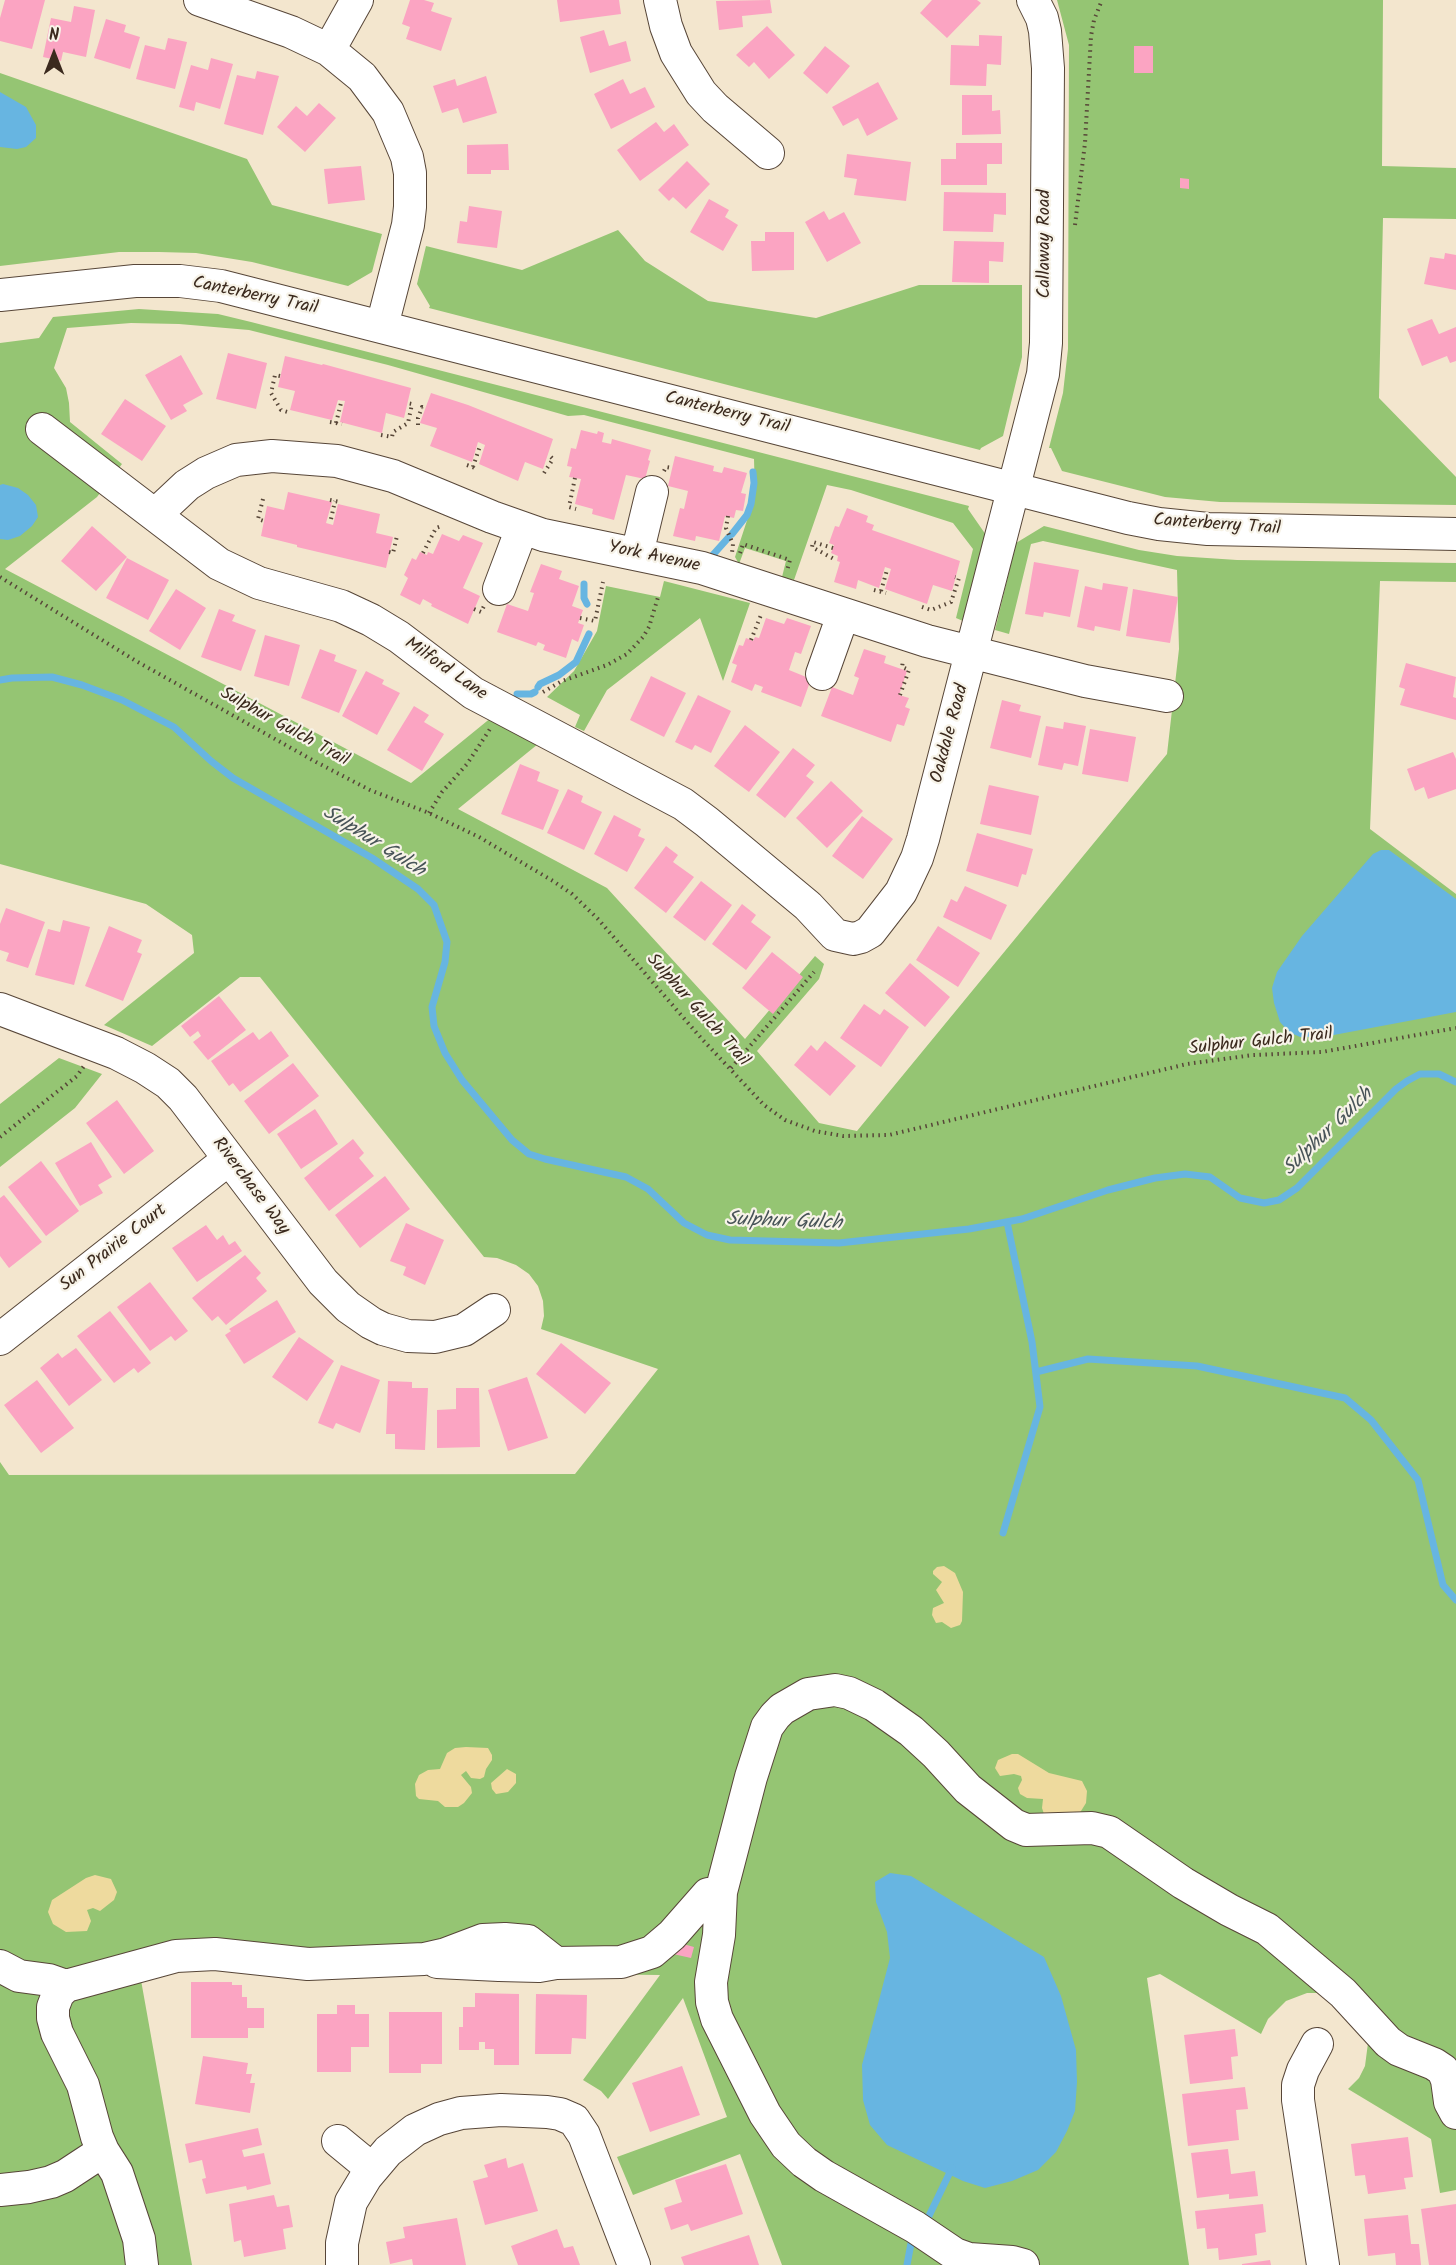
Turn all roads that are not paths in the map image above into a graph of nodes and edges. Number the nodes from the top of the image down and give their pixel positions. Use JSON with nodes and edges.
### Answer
{"nodes":[{"id":1,"x":200,"y":0,"type":"edge"},
{"id":2,"x":357,"y":0,"type":"edge"},
{"id":3,"x":660,"y":0,"type":"edge"},
{"id":4,"x":1033,"y":0,"type":"edge"},
{"id":5,"x":329,"y":50,"type":"junction"},
{"id":6,"x":768,"y":153,"type":"dead end"},
{"id":7,"x":0,"y":295,"type":"edge"},
{"id":8,"x":382,"y":326,"type":"junction"},
{"id":9,"x":42,"y":429,"type":"dead end"},
{"id":10,"x":1015,"y":488,"type":"junction"},
{"id":11,"x":652,"y":492,"type":"dead end"},
{"id":12,"x":155,"y":515,"type":"junction"},
{"id":13,"x":522,"y":528,"type":"junction"},
{"id":14,"x":1456,"y":534,"type":"edge"},
{"id":15,"x":637,"y":554,"type":"junction"},
{"id":16,"x":499,"y":589,"type":"dead end"},
{"id":17,"x":843,"y":615,"type":"junction"},
{"id":18,"x":972,"y":652,"type":"junction"},
{"id":19,"x":822,"y":674,"type":"dead end"},
{"id":20,"x":1167,"y":696,"type":"dead end"},
{"id":21,"x":835,"y":935,"type":"joint"},
{"id":22,"x":0,"y":1009,"type":"edge"},
{"id":23,"x":229,"y":1159,"type":"junction"},
{"id":24,"x":494,"y":1310,"type":"dead end"},
{"id":25,"x":0,"y":1339,"type":"edge"},
{"id":26,"x":721,"y":1892,"type":"junction"},
{"id":27,"x":0,"y":1966,"type":"edge"},
{"id":28,"x":66,"y":1986,"type":"junction"},
{"id":29,"x":1317,"y":2044,"type":"dead end"},
{"id":30,"x":1456,"y":2113,"type":"edge"},
{"id":31,"x":338,"y":2141,"type":"dead end"},
{"id":32,"x":103,"y":2151,"type":"junction"},
{"id":33,"x":372,"y":2169,"type":"junction"},
{"id":34,"x":0,"y":2190,"type":"edge"},
{"id":35,"x":142,"y":2265,"type":"edge"},
{"id":36,"x":342,"y":2265,"type":"edge"},
{"id":37,"x":634,"y":2265,"type":"edge"},
{"id":38,"x":1023,"y":2265,"type":"edge"},
{"id":39,"x":1323,"y":2265,"type":"edge"}],
"edges":[{"from":1,"to":5,"type":"street"},
{"from":2,"to":5,"type":"street"},
{"from":3,"to":6,"type":"street"},
{"from":4,"to":10,"type":"street","name":"Callaway Road"},
{"from":5,"to":8,"type":"street"},
{"from":7,"to":8,"type":"street","name":"Canterberry Trail"},
{"from":8,"to":10,"type":"street","name":"Canterberry Trail"},
{"from":9,"to":12,"type":"street","name":"Milford Lane"},
{"from":10,"to":14,"type":"street","name":"Canterberry Trail"},
{"from":10,"to":18,"type":"street","name":"Oakdale Road"},
{"from":11,"to":15,"type":"street"},
{"from":12,"to":13,"type":"street","name":"York Avenue"},
{"from":12,"to":21,"type":"street","name":"Milford Lane"},
{"from":13,"to":15,"type":"street","name":"York Avenue"},
{"from":13,"to":16,"type":"street"},
{"from":15,"to":17,"type":"street","name":"York Avenue"},
{"from":17,"to":18,"type":"street","name":"York Avenue"},
{"from":17,"to":19,"type":"street"},
{"from":18,"to":20,"type":"street","name":"York Avenue"},
{"from":18,"to":21,"type":"street","name":"Oakdale Road"},
{"from":22,"to":23,"type":"street","name":"Riverchase Way"},
{"from":23,"to":24,"type":"street","name":"Riverchase Way"},
{"from":23,"to":25,"type":"street","name":"Sun Prairie Court"},
{"from":26,"to":28,"type":"street"},
{"from":26,"to":30,"type":"street"},
{"from":26,"to":38,"type":"street"},
{"from":27,"to":28,"type":"street"},
{"from":28,"to":32,"type":"street"},
{"from":29,"to":39,"type":"street"},
{"from":31,"to":33,"type":"street"},
{"from":32,"to":34,"type":"street"},
{"from":32,"to":35,"type":"street"},
{"from":33,"to":36,"type":"street"},
{"from":33,"to":37,"type":"street"}]}
